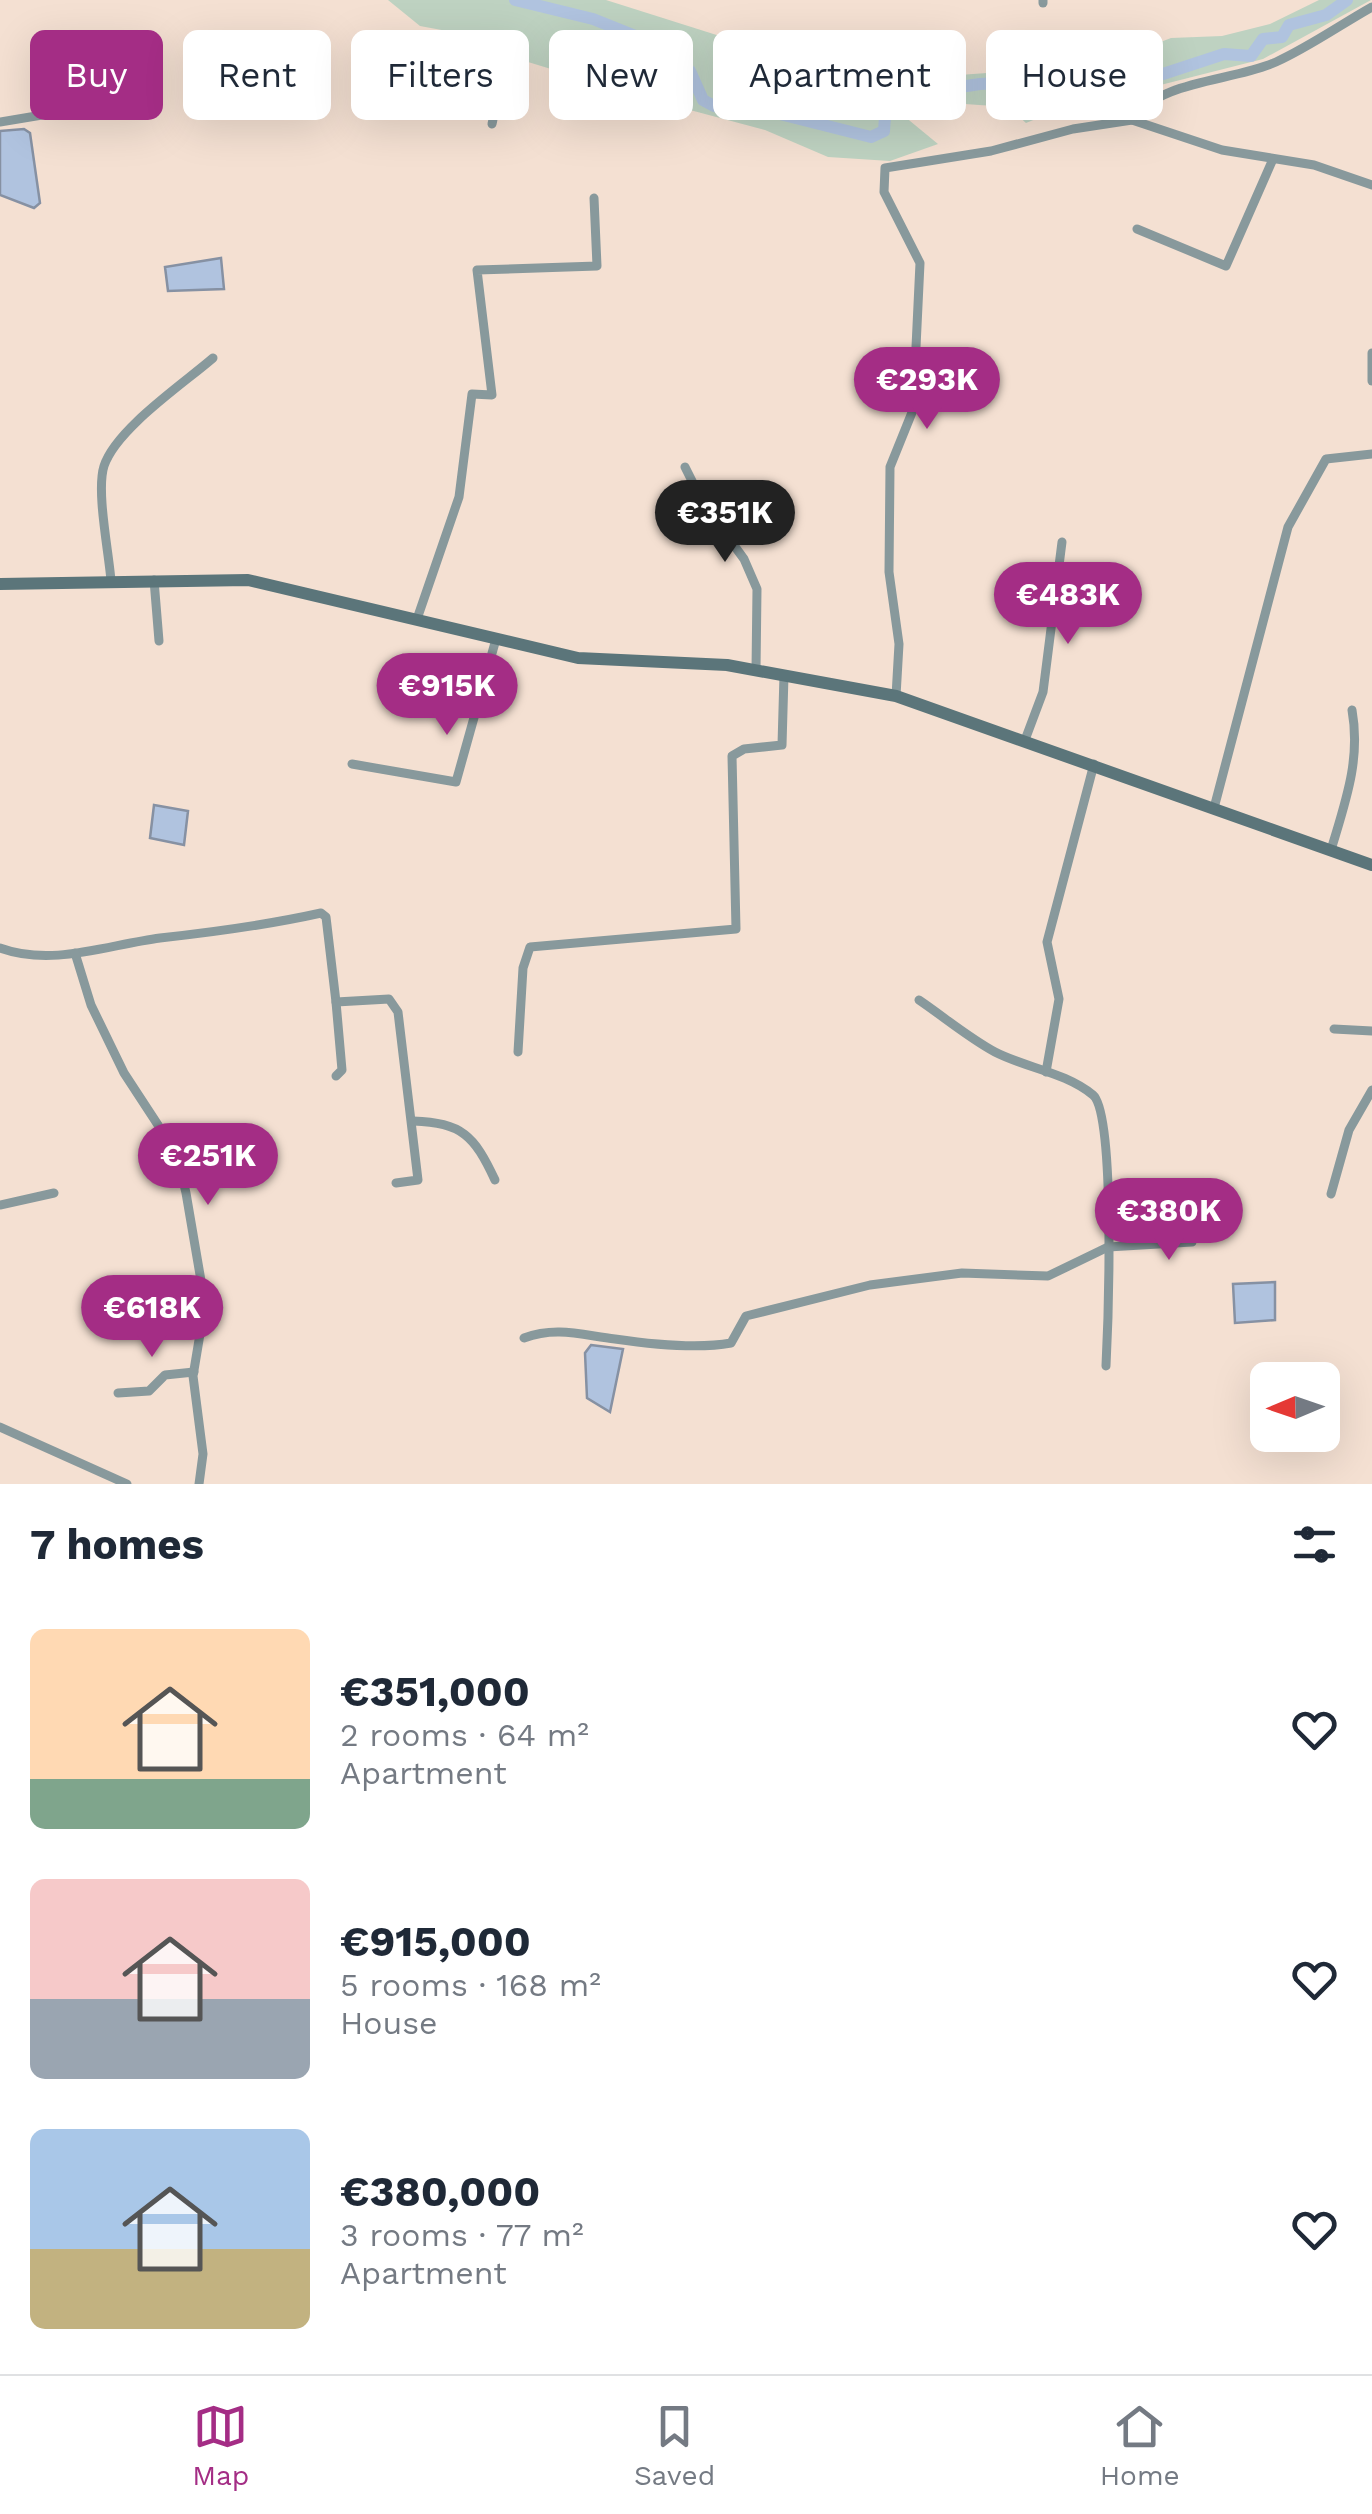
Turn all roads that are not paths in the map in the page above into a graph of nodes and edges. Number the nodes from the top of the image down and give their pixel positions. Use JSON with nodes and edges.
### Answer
{"nodes":[{"id":1,"x":1372,"y":7,"type":"edge"},
{"id":2,"x":1163,"y":97,"type":"edge"},
{"id":3,"x":30,"y":117,"type":"edge"},
{"id":4,"x":493,"y":120,"type":"edge"},
{"id":5,"x":1132,"y":120,"type":"joint"},
{"id":6,"x":0,"y":122,"type":"edge"},
{"id":7,"x":492,"y":124,"type":"dead end"},
{"id":8,"x":1272,"y":159,"type":"junction"},
{"id":9,"x":1372,"y":185,"type":"edge"},
{"id":10,"x":594,"y":198,"type":"dead end"},
{"id":11,"x":1137,"y":229,"type":"dead end"},
{"id":12,"x":1372,"y":353,"type":"edge"},
{"id":13,"x":212,"y":358,"type":"dead end"},
{"id":14,"x":1372,"y":381,"type":"edge"},
{"id":15,"x":1372,"y":454,"type":"edge"},
{"id":16,"x":685,"y":467,"type":"dead end"},
{"id":17,"x":1062,"y":542,"type":"dead end"},
{"id":18,"x":154,"y":580,"type":"junction"},
{"id":19,"x":111,"y":582,"type":"junction"},
{"id":20,"x":0,"y":584,"type":"edge"},
{"id":21,"x":416,"y":618,"type":"junction"},
{"id":22,"x":496,"y":639,"type":"junction"},
{"id":23,"x":160,"y":641,"type":"dead end"},
{"id":24,"x":756,"y":670,"type":"junction"},
{"id":25,"x":784,"y":675,"type":"junction"},
{"id":26,"x":896,"y":696,"type":"junction"},
{"id":27,"x":1352,"y":710,"type":"dead end"},
{"id":28,"x":1025,"y":740,"type":"junction"},
{"id":29,"x":352,"y":764,"type":"dead end"},
{"id":30,"x":1094,"y":764,"type":"junction"},
{"id":31,"x":1214,"y":808,"type":"junction"},
{"id":32,"x":1331,"y":850,"type":"junction"},
{"id":33,"x":1372,"y":864,"type":"edge"},
{"id":34,"x":0,"y":948,"type":"edge"},
{"id":35,"x":74,"y":952,"type":"junction"},
{"id":36,"x":920,"y":1000,"type":"dead end"},
{"id":37,"x":336,"y":1002,"type":"junction"},
{"id":38,"x":1334,"y":1028,"type":"dead end"},
{"id":39,"x":1372,"y":1031,"type":"edge"},
{"id":40,"x":518,"y":1052,"type":"dead end"},
{"id":41,"x":1046,"y":1072,"type":"junction"},
{"id":42,"x":336,"y":1076,"type":"dead end"},
{"id":43,"x":1372,"y":1090,"type":"edge"},
{"id":44,"x":412,"y":1122,"type":"junction"},
{"id":45,"x":495,"y":1180,"type":"dead end"},
{"id":46,"x":396,"y":1183,"type":"dead end"},
{"id":47,"x":54,"y":1193,"type":"dead end"},
{"id":48,"x":1332,"y":1194,"type":"dead end"},
{"id":49,"x":0,"y":1205,"type":"edge"},
{"id":50,"x":1194,"y":1232,"type":"dead end"},
{"id":51,"x":1108,"y":1247,"type":"junction"},
{"id":52,"x":524,"y":1338,"type":"dead end"},
{"id":53,"x":1106,"y":1366,"type":"dead end"},
{"id":54,"x":194,"y":1372,"type":"junction"},
{"id":55,"x":118,"y":1393,"type":"dead end"},
{"id":56,"x":0,"y":1426,"type":"edge"},
{"id":57,"x":126,"y":1484,"type":"edge"},
{"id":58,"x":200,"y":1484,"type":"edge"}],
"edges":[{"from":1,"to":2,"type":"street"},
{"from":3,"to":6,"type":"street"},
{"from":4,"to":7,"type":"street"},
{"from":5,"to":8,"type":"street"},
{"from":5,"to":26,"type":"street"},
{"from":8,"to":9,"type":"street"},
{"from":8,"to":11,"type":"street"},
{"from":10,"to":21,"type":"street"},
{"from":12,"to":14,"type":"street"},
{"from":13,"to":19,"type":"street"},
{"from":15,"to":31,"type":"street"},
{"from":16,"to":24,"type":"street"},
{"from":17,"to":28,"type":"street"},
{"from":18,"to":19,"type":"main road"},
{"from":18,"to":21,"type":"main road"},
{"from":18,"to":23,"type":"street"},
{"from":19,"to":20,"type":"main road"},
{"from":21,"to":22,"type":"main road"},
{"from":22,"to":24,"type":"main road"},
{"from":22,"to":29,"type":"street"},
{"from":24,"to":25,"type":"main road"},
{"from":25,"to":26,"type":"main road"},
{"from":25,"to":40,"type":"street"},
{"from":26,"to":28,"type":"main road"},
{"from":27,"to":32,"type":"street"},
{"from":28,"to":30,"type":"main road"},
{"from":30,"to":31,"type":"main road"},
{"from":30,"to":41,"type":"street"},
{"from":31,"to":32,"type":"main road"},
{"from":32,"to":33,"type":"main road"},
{"from":34,"to":35,"type":"street"},
{"from":35,"to":37,"type":"street"},
{"from":35,"to":54,"type":"street"},
{"from":36,"to":41,"type":"street"},
{"from":37,"to":42,"type":"street"},
{"from":37,"to":44,"type":"street"},
{"from":38,"to":39,"type":"street"},
{"from":41,"to":51,"type":"street"},
{"from":43,"to":48,"type":"street"},
{"from":44,"to":45,"type":"street"},
{"from":44,"to":46,"type":"street"},
{"from":47,"to":49,"type":"street"},
{"from":50,"to":51,"type":"street"},
{"from":51,"to":52,"type":"street"},
{"from":51,"to":53,"type":"street"},
{"from":54,"to":55,"type":"street"},
{"from":54,"to":58,"type":"street"},
{"from":56,"to":57,"type":"street"}]}
